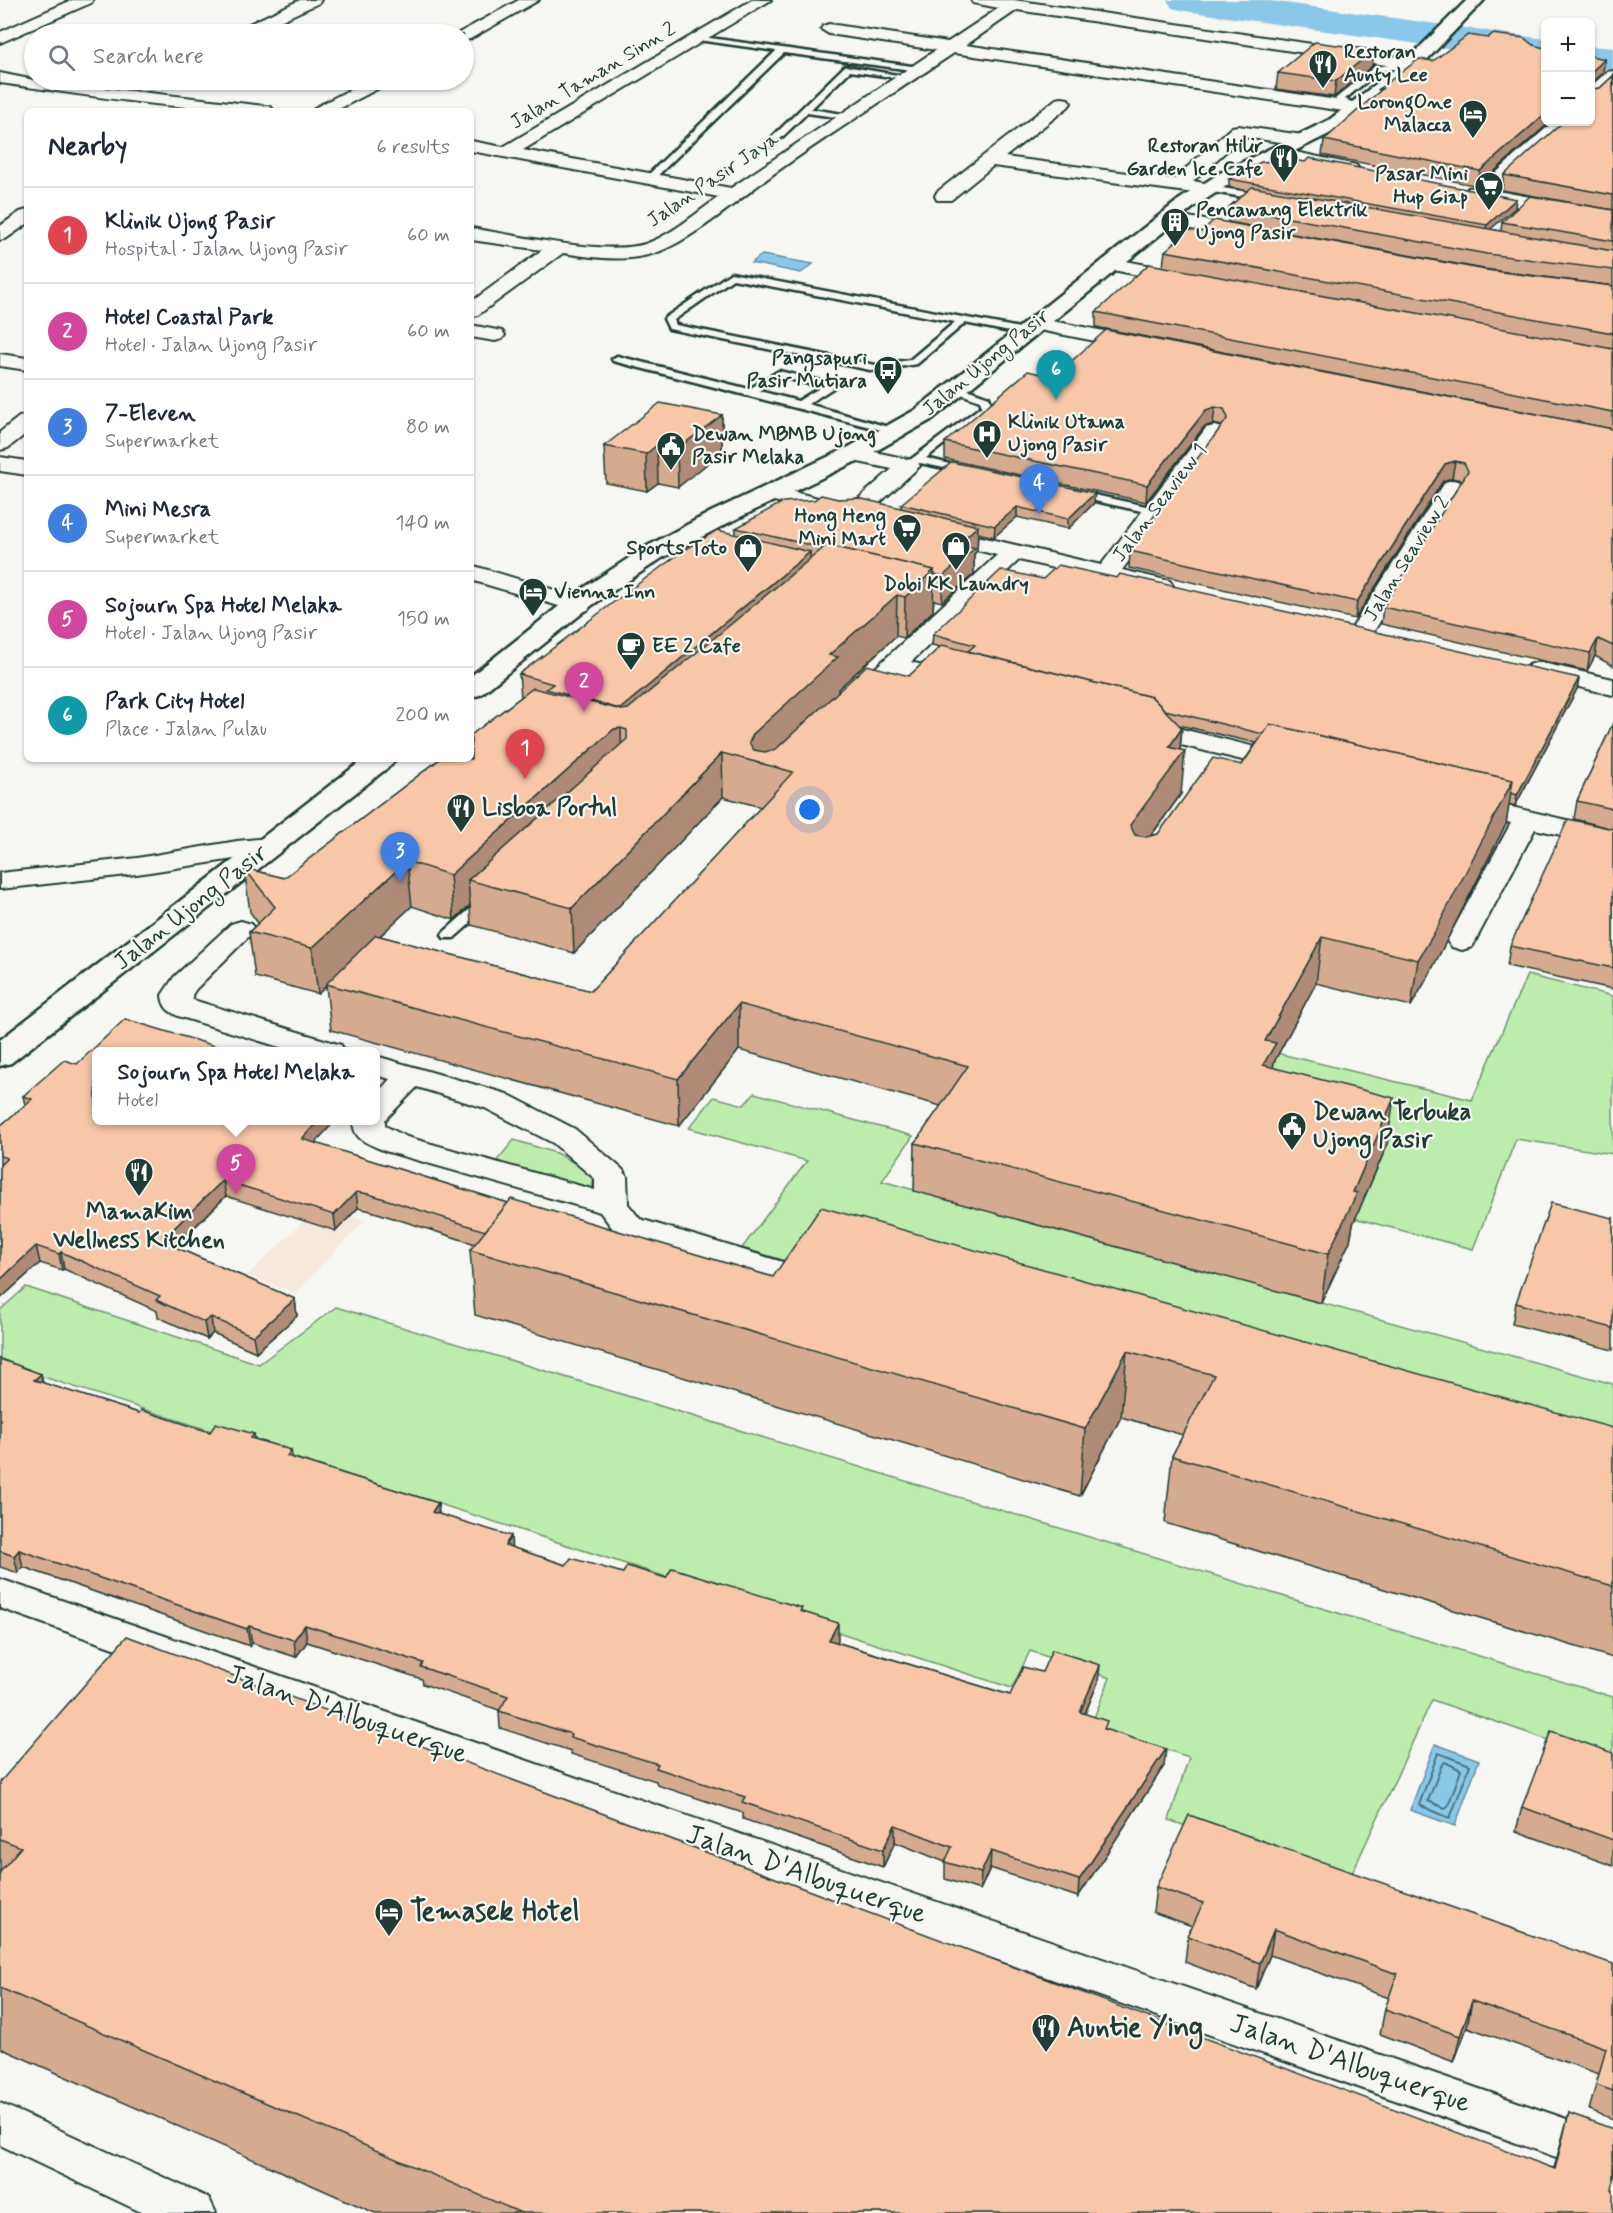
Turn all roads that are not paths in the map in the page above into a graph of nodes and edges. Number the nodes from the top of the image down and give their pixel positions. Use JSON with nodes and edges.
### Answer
{"nodes":[{"id":1,"x":85,"y":0,"type":"edge"},
{"id":2,"x":313,"y":0,"type":"edge"},
{"id":3,"x":531,"y":0,"type":"edge"},
{"id":4,"x":763,"y":0,"type":"edge"},
{"id":5,"x":979,"y":0,"type":"edge"},
{"id":6,"x":1476,"y":0,"type":"edge"},
{"id":7,"x":1014,"y":5,"type":"junction"},
{"id":8,"x":31,"y":24,"type":"edge"},
{"id":9,"x":261,"y":24,"type":"edge"},
{"id":10,"x":24,"y":27,"type":"edge"},
{"id":11,"x":829,"y":29,"type":"dead end"},
{"id":12,"x":474,"y":31,"type":"edge"},
{"id":13,"x":0,"y":38,"type":"edge"},
{"id":14,"x":698,"y":38,"type":"junction"},
{"id":15,"x":950,"y":47,"type":"junction"},
{"id":16,"x":782,"y":50,"type":"junction"},
{"id":17,"x":1413,"y":64,"type":"junction"},
{"id":18,"x":912,"y":73,"type":"junction"},
{"id":19,"x":1613,"y":76,"type":"edge"},
{"id":20,"x":0,"y":78,"type":"edge"},
{"id":21,"x":24,"y":81,"type":"edge"},
{"id":22,"x":84,"y":90,"type":"edge"},
{"id":23,"x":121,"y":90,"type":"edge"},
{"id":24,"x":362,"y":90,"type":"edge"},
{"id":25,"x":1595,"y":92,"type":"edge"},
{"id":26,"x":112,"y":94,"type":"junction"},
{"id":27,"x":1062,"y":104,"type":"dead end"},
{"id":28,"x":238,"y":108,"type":"edge"},
{"id":29,"x":328,"y":108,"type":"edge"},
{"id":30,"x":1357,"y":108,"type":"junction"},
{"id":31,"x":805,"y":110,"type":"junction"},
{"id":32,"x":846,"y":117,"type":"junction"},
{"id":33,"x":1559,"y":126,"type":"edge"},
{"id":34,"x":1303,"y":140,"type":"junction"},
{"id":35,"x":770,"y":144,"type":"dead end"},
{"id":36,"x":474,"y":146,"type":"edge"},
{"id":37,"x":507,"y":152,"type":"junction"},
{"id":38,"x":1277,"y":153,"type":"junction"},
{"id":39,"x":990,"y":160,"type":"junction"},
{"id":40,"x":1364,"y":172,"type":"edge"},
{"id":41,"x":650,"y":179,"type":"junction"},
{"id":42,"x":1178,"y":185,"type":"junction"},
{"id":43,"x":1209,"y":189,"type":"junction"},
{"id":44,"x":1461,"y":190,"type":"edge"},
{"id":45,"x":1483,"y":194,"type":"junction"},
{"id":46,"x":734,"y":195,"type":"junction"},
{"id":47,"x":944,"y":196,"type":"dead end"},
{"id":48,"x":1267,"y":198,"type":"edge"},
{"id":49,"x":24,"y":218,"type":"edge"},
{"id":50,"x":1613,"y":218,"type":"edge"},
{"id":51,"x":1167,"y":219,"type":"junction"},
{"id":52,"x":0,"y":234,"type":"edge"},
{"id":53,"x":474,"y":234,"type":"edge"},
{"id":54,"x":1271,"y":238,"type":"edge"},
{"id":55,"x":558,"y":248,"type":"junction"},
{"id":56,"x":1110,"y":264,"type":"junction"},
{"id":57,"x":1203,"y":281,"type":"edge"},
{"id":58,"x":474,"y":309,"type":"edge"},
{"id":59,"x":963,"y":320,"type":"junction"},
{"id":60,"x":1030,"y":328,"type":"junction"},
{"id":61,"x":474,"y":332,"type":"edge"},
{"id":62,"x":495,"y":335,"type":"dead end"},
{"id":63,"x":1164,"y":349,"type":"edge"},
{"id":64,"x":617,"y":359,"type":"dead end"},
{"id":65,"x":0,"y":360,"type":"edge"},
{"id":66,"x":24,"y":364,"type":"edge"},
{"id":67,"x":957,"y":389,"type":"junction"},
{"id":68,"x":751,"y":392,"type":"junction"},
{"id":69,"x":801,"y":404,"type":"junction"},
{"id":70,"x":24,"y":424,"type":"edge"},
{"id":71,"x":897,"y":431,"type":"junction"},
{"id":72,"x":1214,"y":434,"type":"edge"},
{"id":73,"x":0,"y":443,"type":"edge"},
{"id":74,"x":852,"y":454,"type":"junction"},
{"id":75,"x":914,"y":463,"type":"junction"},
{"id":76,"x":0,"y":465,"type":"edge"},
{"id":77,"x":24,"y":468,"type":"edge"},
{"id":78,"x":975,"y":471,"type":"edge"},
{"id":79,"x":1452,"y":487,"type":"dead end"},
{"id":80,"x":1065,"y":491,"type":"edge"},
{"id":81,"x":774,"y":494,"type":"junction"},
{"id":82,"x":1155,"y":511,"type":"junction"},
{"id":83,"x":911,"y":527,"type":"edge"},
{"id":84,"x":1014,"y":552,"type":"junction"},
{"id":85,"x":474,"y":573,"type":"edge"},
{"id":86,"x":1107,"y":573,"type":"junction"},
{"id":87,"x":1184,"y":591,"type":"edge"},
{"id":88,"x":579,"y":605,"type":"junction"},
{"id":89,"x":1362,"y":631,"type":"edge"},
{"id":90,"x":892,"y":666,"type":"junction"},
{"id":91,"x":1522,"y":666,"type":"edge"},
{"id":92,"x":474,"y":687,"type":"edge"},
{"id":93,"x":1613,"y":687,"type":"edge"},
{"id":94,"x":984,"y":688,"type":"edge"},
{"id":95,"x":867,"y":689,"type":"edge"},
{"id":96,"x":1119,"y":722,"type":"edge"},
{"id":97,"x":377,"y":762,"type":"edge"},
{"id":98,"x":1310,"y":768,"type":"edge"},
{"id":99,"x":1436,"y":798,"type":"edge"},
{"id":100,"x":1527,"y":819,"type":"junction"},
{"id":101,"x":1613,"y":839,"type":"edge"},
{"id":102,"x":269,"y":846,"type":"junction"},
{"id":103,"x":0,"y":881,"type":"edge"},
{"id":104,"x":493,"y":896,"type":"edge"},
{"id":105,"x":241,"y":930,"type":"dead end"},
{"id":106,"x":449,"y":935,"type":"dead end"},
{"id":107,"x":1462,"y":941,"type":"dead end"},
{"id":108,"x":313,"y":1047,"type":"edge"},
{"id":109,"x":0,"y":1056,"type":"edge"},
{"id":110,"x":380,"y":1067,"type":"edge"},
{"id":111,"x":411,"y":1076,"type":"junction"},
{"id":112,"x":380,"y":1108,"type":"edge"},
{"id":113,"x":369,"y":1125,"type":"edge"},
{"id":114,"x":612,"y":1205,"type":"junction"},
{"id":115,"x":794,"y":1277,"type":"edge"},
{"id":116,"x":0,"y":1593,"type":"edge"},
{"id":117,"x":0,"y":2123,"type":"edge"},
{"id":118,"x":1613,"y":2156,"type":"edge"},
{"id":119,"x":192,"y":2213,"type":"edge"}],
"edges":[{"from":1,"to":8,"type":"street"},
{"from":2,"to":9,"type":"street"},
{"from":3,"to":12,"type":"street"},
{"from":4,"to":14,"type":"street","name":"Jalan Taman Sinn 2"},
{"from":5,"to":7,"type":"street"},
{"from":6,"to":17,"type":"main road","name":"Jalan Ujong Pasir"},
{"from":7,"to":15,"type":"street","name":"Jalan Pasir Jaya"},
{"from":7,"to":17,"type":"street"},
{"from":10,"to":13,"type":"street"},
{"from":11,"to":15,"type":"street"},
{"from":14,"to":16,"type":"lane"},
{"from":14,"to":37,"type":"street","name":"Jalan Taman Sinn 2"},
{"from":15,"to":18,"type":"street","name":"Jalan Pasir Jaya"},
{"from":15,"to":30,"type":"street"},
{"from":16,"to":18,"type":"lane"},
{"from":16,"to":41,"type":"lane"},
{"from":17,"to":30,"type":"main road","name":"Jalan Ujong Pasir"},
{"from":18,"to":31,"type":"lane"},
{"from":18,"to":32,"type":"street","name":"Jalan Pasir Jaya"},
{"from":19,"to":25,"type":"street"},
{"from":20,"to":21,"type":"street"},
{"from":22,"to":26,"type":"street"},
{"from":23,"to":26,"type":"street"},
{"from":24,"to":29,"type":"street"},
{"from":26,"to":28,"type":"street"},
{"from":27,"to":39,"type":"street"},
{"from":30,"to":34,"type":"main road","name":"Jalan Ujong Pasir"},
{"from":31,"to":32,"type":"lane"},
{"from":31,"to":35,"type":"lane"},
{"from":32,"to":46,"type":"street","name":"Jalan Pasir Jaya"},
{"from":33,"to":45,"type":"street"},
{"from":34,"to":38,"type":"main road","name":"Jalan Ujong Pasir"},
{"from":34,"to":42,"type":"street"},
{"from":36,"to":37,"type":"street"},
{"from":37,"to":41,"type":"street"},
{"from":38,"to":40,"type":"street"},
{"from":38,"to":43,"type":"main road","name":"Jalan Ujong Pasir"},
{"from":39,"to":42,"type":"street"},
{"from":39,"to":47,"type":"street"},
{"from":41,"to":46,"type":"street"},
{"from":42,"to":43,"type":"street"},
{"from":43,"to":48,"type":"lane"},
{"from":43,"to":51,"type":"main road","name":"Jalan Ujong Pasir"},
{"from":44,"to":45,"type":"street"},
{"from":45,"to":50,"type":"street"},
{"from":46,"to":55,"type":"street","name":"Jalan Pasir Jaya"},
{"from":49,"to":52,"type":"street"},
{"from":51,"to":54,"type":"street"},
{"from":51,"to":56,"type":"main road","name":"Jalan Ujong Pasir"},
{"from":53,"to":55,"type":"street","name":"Jalan Pasir Jaya"},
{"from":55,"to":58,"type":"street"},
{"from":56,"to":57,"type":"street"},
{"from":56,"to":60,"type":"main road","name":"Jalan Ujong Pasir"},
{"from":59,"to":59,"type":"lane"},
{"from":59,"to":60,"type":"lane"},
{"from":60,"to":63,"type":"street"},
{"from":60,"to":67,"type":"main road","name":"Jalan Ujong Pasir"},
{"from":61,"to":62,"type":"street"},
{"from":64,"to":68,"type":"lane"},
{"from":65,"to":66,"type":"street"},
{"from":67,"to":71,"type":"main road","name":"Jalan Ujong Pasir"},
{"from":67,"to":75,"type":"lane"},
{"from":68,"to":69,"type":"lane"},
{"from":68,"to":69,"type":"lane"},
{"from":69,"to":71,"type":"lane"},
{"from":70,"to":73,"type":"street"},
{"from":71,"to":74,"type":"main road","name":"Jalan Ujong Pasir"},
{"from":72,"to":82,"type":"street","name":"Jalan Seaview 1"},
{"from":74,"to":75,"type":"street"},
{"from":74,"to":81,"type":"main road","name":"Jalan Ujong Pasir"},
{"from":75,"to":78,"type":"lane"},
{"from":75,"to":81,"type":"street"},
{"from":76,"to":77,"type":"street"},
{"from":79,"to":89,"type":"street","name":"Jalan Seaview 2"},
{"from":80,"to":82,"type":"lane"},
{"from":81,"to":88,"type":"main road","name":"Jalan Ujong Pasir"},
{"from":82,"to":86,"type":"street","name":"Jalan Seaview 1"},
{"from":83,"to":84,"type":"street"},
{"from":84,"to":86,"type":"street"},
{"from":84,"to":90,"type":"street"},
{"from":85,"to":88,"type":"street"},
{"from":86,"to":87,"type":"street"},
{"from":88,"to":92,"type":"main road","name":"Jalan Ujong Pasir"},
{"from":90,"to":94,"type":"street"},
{"from":90,"to":95,"type":"street"},
{"from":91,"to":93,"type":"street"},
{"from":96,"to":98,"type":"street"},
{"from":97,"to":102,"type":"main road","name":"Jalan Ujong Pasir"},
{"from":99,"to":100,"type":"street"},
{"from":100,"to":101,"type":"street"},
{"from":100,"to":107,"type":"street"},
{"from":102,"to":103,"type":"street"},
{"from":102,"to":109,"type":"main road","name":"Jalan Ujong Pasir"},
{"from":104,"to":106,"type":"lane"},
{"from":105,"to":108,"type":"street"},
{"from":110,"to":111,"type":"street"},
{"from":111,"to":112,"type":"street"},
{"from":111,"to":114,"type":"street"},
{"from":113,"to":114,"type":"street"},
{"from":114,"to":115,"type":"street"},
{"from":116,"to":118,"type":"street","name":"Jalan D'Albuquerque"},
{"from":117,"to":119,"type":"street"}]}
